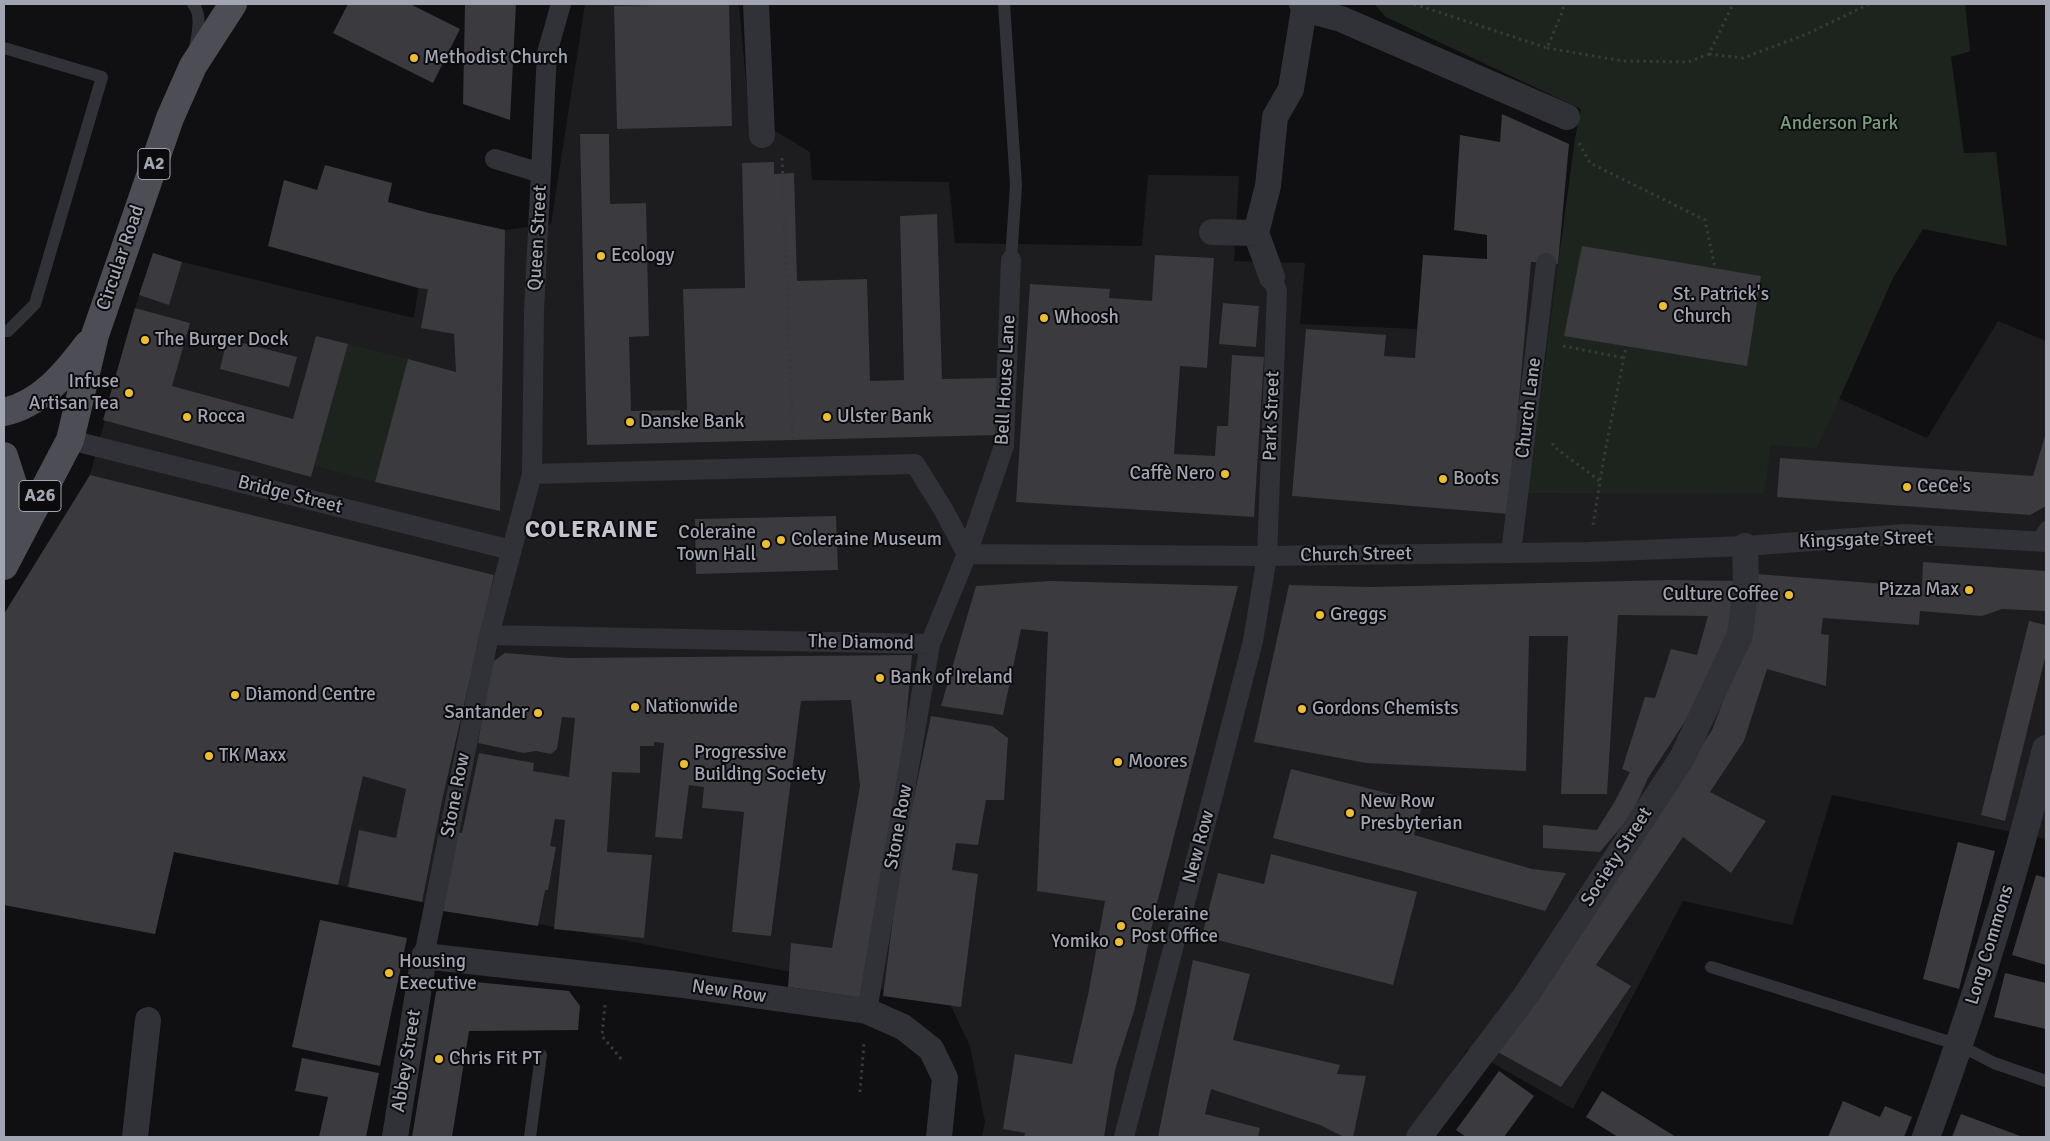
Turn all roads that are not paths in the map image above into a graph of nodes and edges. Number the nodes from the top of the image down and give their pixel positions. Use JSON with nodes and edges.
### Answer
{"nodes":[{"id":1,"x":193,"y":4,"type":"edge"},
{"id":2,"x":233,"y":4,"type":"edge"},
{"id":3,"x":562,"y":4,"type":"edge"},
{"id":4,"x":756,"y":4,"type":"edge"},
{"id":5,"x":1004,"y":4,"type":"edge"},
{"id":6,"x":1303,"y":6,"type":"edge"},
{"id":7,"x":4,"y":48,"type":"edge"},
{"id":8,"x":192,"y":66,"type":"junction"},
{"id":9,"x":1566,"y":118,"type":"road end"},
{"id":10,"x":762,"y":135,"type":"road end"},
{"id":11,"x":495,"y":159,"type":"dead end"},
{"id":12,"x":541,"y":173,"type":"junction"},
{"id":13,"x":1212,"y":232,"type":"dead end"},
{"id":14,"x":1256,"y":233,"type":"junction"},
{"id":15,"x":1012,"y":260,"type":"joint"},
{"id":16,"x":1546,"y":263,"type":"dead end"},
{"id":17,"x":1272,"y":277,"type":"joint"},
{"id":18,"x":4,"y":331,"type":"edge"},
{"id":19,"x":95,"y":335,"type":"junction"},
{"id":20,"x":16,"y":408,"type":"edge"},
{"id":21,"x":70,"y":440,"type":"junction"},
{"id":22,"x":6,"y":463,"type":"edge"},
{"id":23,"x":532,"y":474,"type":"junction"},
{"id":24,"x":2043,"y":537,"type":"edge"},
{"id":25,"x":1745,"y":546,"type":"junction"},
{"id":26,"x":511,"y":550,"type":"junction"},
{"id":27,"x":1511,"y":553,"type":"junction"},
{"id":28,"x":967,"y":554,"type":"junction"},
{"id":29,"x":1266,"y":556,"type":"junction"},
{"id":30,"x":7,"y":559,"type":"edge"},
{"id":31,"x":489,"y":635,"type":"junction"},
{"id":32,"x":930,"y":644,"type":"junction"},
{"id":33,"x":2046,"y":749,"type":"edge"},
{"id":34,"x":424,"y":956,"type":"junction"},
{"id":35,"x":1711,"y":967,"type":"dead end"},
{"id":36,"x":867,"y":1011,"type":"junction"},
{"id":37,"x":148,"y":1020,"type":"dead end"},
{"id":38,"x":1959,"y":1045,"type":"junction"},
{"id":39,"x":541,"y":1055,"type":"dead end"},
{"id":40,"x":2046,"y":1081,"type":"edge"},
{"id":41,"x":135,"y":1137,"type":"edge"},
{"id":42,"x":395,"y":1137,"type":"edge"},
{"id":43,"x":530,"y":1137,"type":"edge"},
{"id":44,"x":939,"y":1137,"type":"edge"},
{"id":45,"x":1124,"y":1137,"type":"edge"},
{"id":46,"x":1420,"y":1137,"type":"edge"},
{"id":47,"x":1926,"y":1137,"type":"edge"}],
"edges":[{"from":1,"to":8,"type":"lane"},
{"from":2,"to":8,"type":"main road","name":"Circular Road","number":"A2"},
{"from":3,"to":12,"type":"street","name":"Queen Street"},
{"from":4,"to":10,"type":"street"},
{"from":5,"to":15,"type":"lane"},
{"from":6,"to":9,"type":"street"},
{"from":6,"to":14,"type":"street"},
{"from":7,"to":18,"type":"lane"},
{"from":8,"to":19,"type":"main road","name":"Circular Road","number":"A2"},
{"from":11,"to":12,"type":"street"},
{"from":12,"to":23,"type":"street","name":"Queen Street"},
{"from":13,"to":14,"type":"street"},
{"from":14,"to":17,"type":"street"},
{"from":15,"to":28,"type":"street","name":"Bell House Lane"},
{"from":16,"to":27,"type":"street","name":"Church Lane"},
{"from":17,"to":29,"type":"street","name":"Park Street"},
{"from":19,"to":20,"type":"main road","number":"A2"},
{"from":19,"to":21,"type":"main road","name":"Circular Road","number":"A2"},
{"from":21,"to":26,"type":"street","name":"Bridge Street"},
{"from":21,"to":30,"type":"main road","number":"A26"},
{"from":22,"to":30,"type":"main road"},
{"from":23,"to":26,"type":"street"},
{"from":23,"to":28,"type":"street"},
{"from":24,"to":25,"type":"street","name":"Kingsgate Street"},
{"from":25,"to":27,"type":"street","name":"Church Street"},
{"from":25,"to":46,"type":"street","name":"Society Street"},
{"from":26,"to":31,"type":"street"},
{"from":27,"to":29,"type":"street","name":"Church Street"},
{"from":28,"to":29,"type":"street","name":"Church Street"},
{"from":28,"to":32,"type":"street","name":"The Diamond"},
{"from":29,"to":45,"type":"street","name":"New Row"},
{"from":31,"to":32,"type":"street","name":"The Diamond"},
{"from":31,"to":34,"type":"street","name":"Stone Row"},
{"from":32,"to":36,"type":"street","name":"Stone Row"},
{"from":33,"to":38,"type":"street","name":"Long Commons"},
{"from":34,"to":36,"type":"street","name":"New Row"},
{"from":34,"to":42,"type":"street","name":"Abbey Street"},
{"from":35,"to":38,"type":"lane"},
{"from":36,"to":44,"type":"street","name":"New Row"},
{"from":37,"to":41,"type":"street"},
{"from":38,"to":40,"type":"lane"},
{"from":38,"to":47,"type":"street","name":"Long Commons"},
{"from":39,"to":43,"type":"lane"}]}
